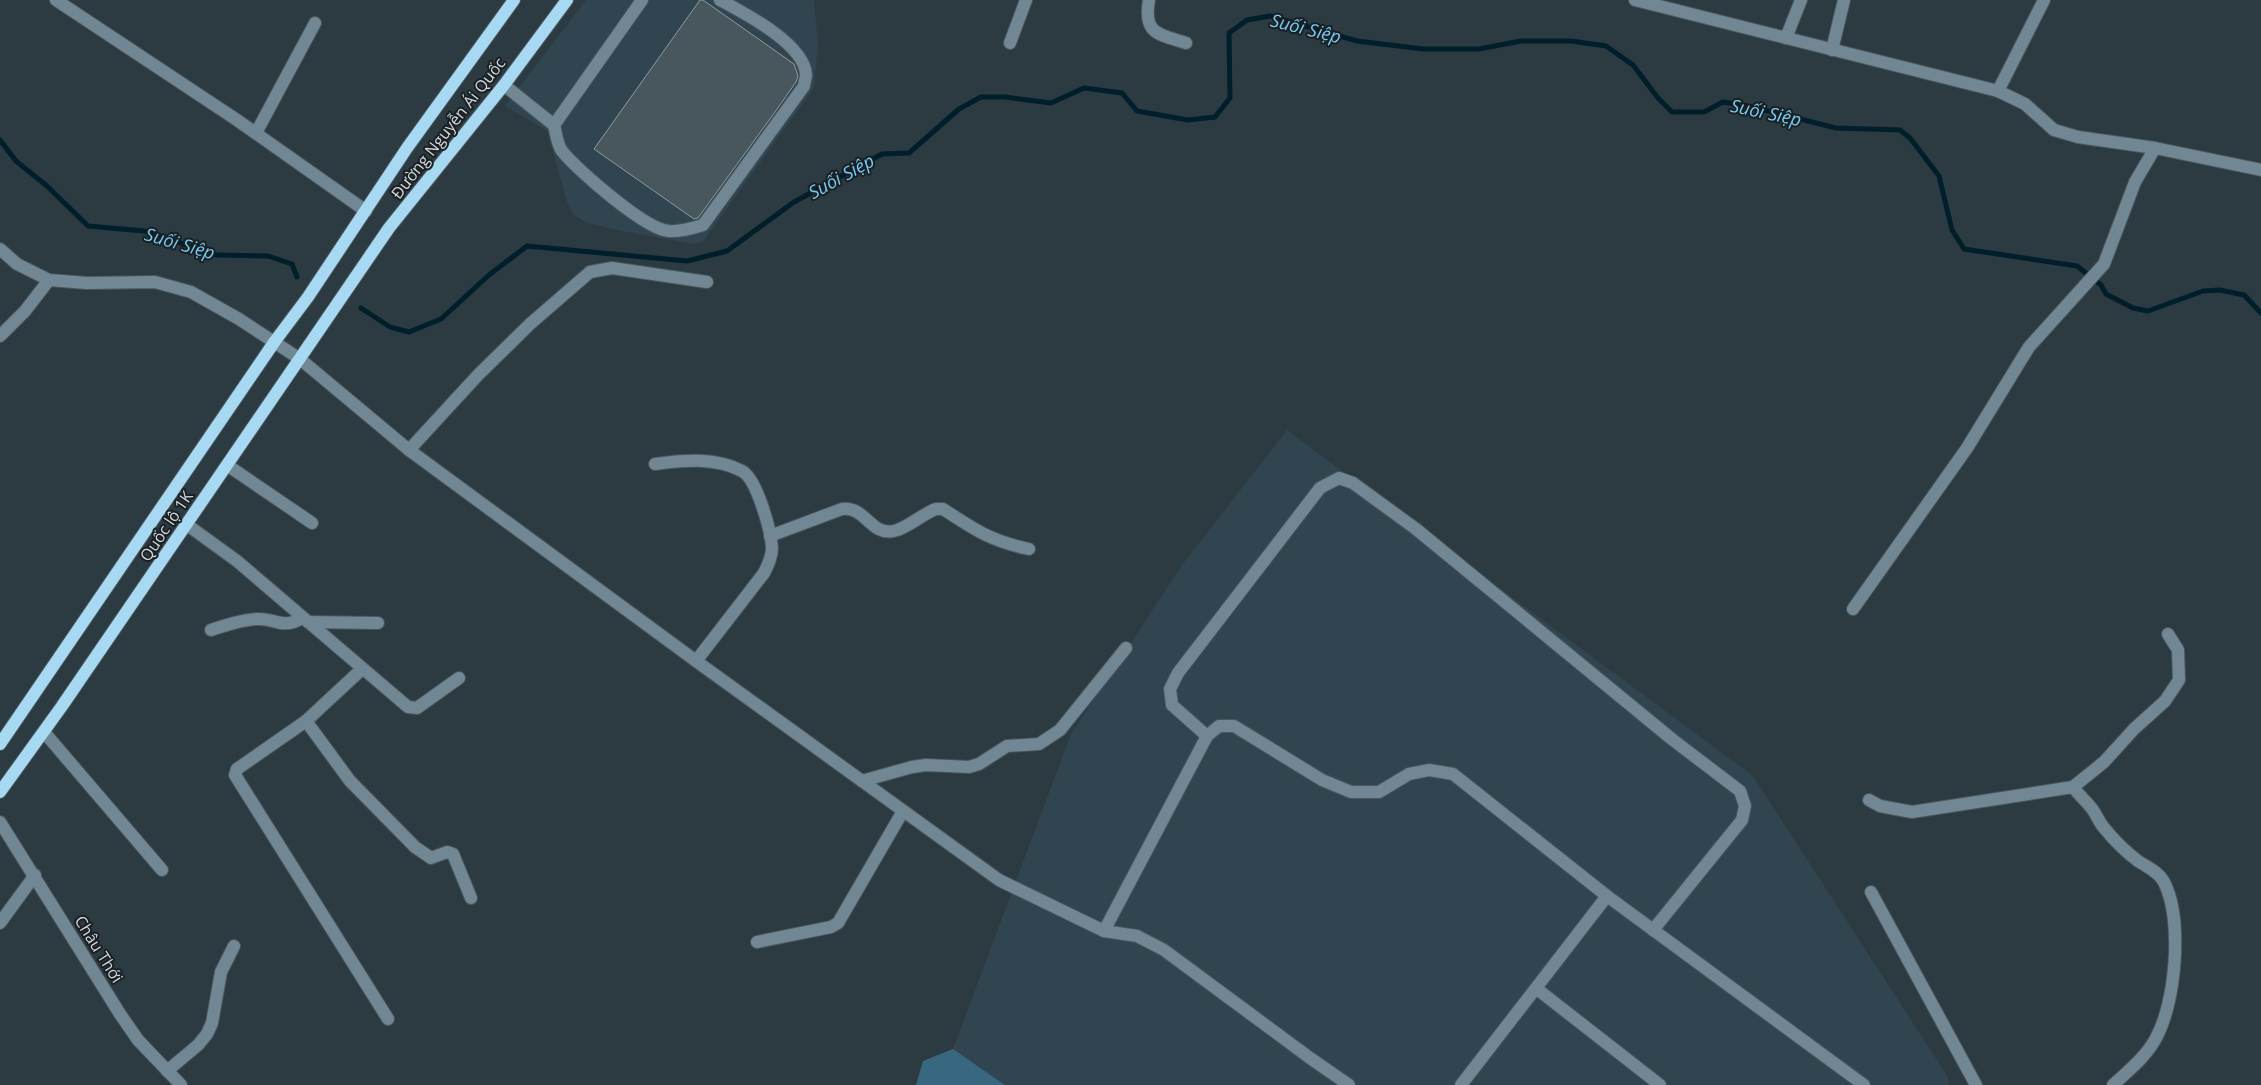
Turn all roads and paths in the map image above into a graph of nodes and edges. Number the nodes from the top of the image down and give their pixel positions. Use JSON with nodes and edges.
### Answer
{"nodes":[{"id":1,"x":56,"y":0,"type":"edge"},
{"id":2,"x":514,"y":0,"type":"edge"},
{"id":3,"x":567,"y":0,"type":"edge"},
{"id":4,"x":642,"y":0,"type":"edge"},
{"id":5,"x":720,"y":0,"type":"edge"},
{"id":6,"x":1026,"y":0,"type":"edge"},
{"id":7,"x":1149,"y":0,"type":"edge"},
{"id":8,"x":1635,"y":0,"type":"edge"},
{"id":9,"x":1801,"y":0,"type":"edge"},
{"id":10,"x":1844,"y":0,"type":"edge"},
{"id":11,"x":2044,"y":0,"type":"edge"},
{"id":12,"x":315,"y":23,"type":"dead end"},
{"id":13,"x":1786,"y":38,"type":"junction"},
{"id":14,"x":1010,"y":43,"type":"dead end"},
{"id":15,"x":1186,"y":43,"type":"dead end"},
{"id":16,"x":1832,"y":50,"type":"junction"},
{"id":17,"x":504,"y":85,"type":"junction"},
{"id":18,"x":1998,"y":91,"type":"junction"},
{"id":19,"x":554,"y":125,"type":"junction"},
{"id":20,"x":256,"y":133,"type":"junction"},
{"id":21,"x":2155,"y":148,"type":"junction"},
{"id":22,"x":2260,"y":166,"type":"edge"},
{"id":23,"x":366,"y":211,"type":"junction"},
{"id":24,"x":0,"y":249,"type":"edge"},
{"id":25,"x":330,"y":265,"type":"joint"},
{"id":26,"x":356,"y":277,"type":"joint"},
{"id":27,"x":50,"y":280,"type":"junction"},
{"id":28,"x":707,"y":282,"type":"dead end"},
{"id":29,"x":0,"y":336,"type":"edge"},
{"id":30,"x":275,"y":341,"type":"junction"},
{"id":31,"x":300,"y":359,"type":"junction"},
{"id":32,"x":409,"y":450,"type":"junction"},
{"id":33,"x":654,"y":464,"type":"dead end"},
{"id":34,"x":227,"y":465,"type":"junction"},
{"id":35,"x":186,"y":524,"type":"junction"},
{"id":36,"x":312,"y":524,"type":"dead end"},
{"id":37,"x":770,"y":536,"type":"junction"},
{"id":38,"x":1029,"y":549,"type":"dead end"},
{"id":39,"x":1853,"y":609,"type":"dead end"},
{"id":40,"x":305,"y":620,"type":"junction"},
{"id":41,"x":378,"y":624,"type":"dead end"},
{"id":42,"x":211,"y":630,"type":"dead end"},
{"id":43,"x":2168,"y":634,"type":"dead end"},
{"id":44,"x":1126,"y":648,"type":"dead end"},
{"id":45,"x":696,"y":661,"type":"junction"},
{"id":46,"x":362,"y":669,"type":"junction"},
{"id":47,"x":459,"y":678,"type":"dead end"},
{"id":48,"x":306,"y":721,"type":"junction"},
{"id":49,"x":44,"y":732,"type":"junction"},
{"id":50,"x":1206,"y":736,"type":"junction"},
{"id":51,"x":0,"y":744,"type":"edge"},
{"id":52,"x":862,"y":781,"type":"junction"},
{"id":53,"x":2073,"y":787,"type":"junction"},
{"id":54,"x":0,"y":792,"type":"edge"},
{"id":55,"x":1869,"y":800,"type":"dead end"},
{"id":56,"x":903,"y":811,"type":"junction"},
{"id":57,"x":0,"y":822,"type":"edge"},
{"id":58,"x":162,"y":870,"type":"dead end"},
{"id":59,"x":35,"y":875,"type":"junction"},
{"id":60,"x":1871,"y":892,"type":"dead end"},
{"id":61,"x":1606,"y":896,"type":"junction"},
{"id":62,"x":471,"y":898,"type":"dead end"},
{"id":63,"x":0,"y":923,"type":"edge"},
{"id":64,"x":1653,"y":930,"type":"junction"},
{"id":65,"x":1104,"y":931,"type":"junction"},
{"id":66,"x":756,"y":942,"type":"dead end"},
{"id":67,"x":234,"y":946,"type":"dead end"},
{"id":68,"x":1537,"y":989,"type":"junction"},
{"id":69,"x":388,"y":1019,"type":"dead end"},
{"id":70,"x":167,"y":1071,"type":"junction"},
{"id":71,"x":181,"y":1085,"type":"edge"},
{"id":72,"x":1349,"y":1085,"type":"edge"},
{"id":73,"x":1461,"y":1085,"type":"edge"},
{"id":74,"x":1660,"y":1085,"type":"edge"},
{"id":75,"x":1864,"y":1085,"type":"edge"},
{"id":76,"x":1976,"y":1085,"type":"edge"},
{"id":77,"x":2113,"y":1085,"type":"edge"}],
"edges":[{"from":1,"to":20,"type":"street"},
{"from":2,"to":23,"type":"main road","name":"Đường Nguyễn Ái Quốc"},
{"from":3,"to":17,"type":"main road","name":"Đường Nguyễn Ái Quốc"},
{"from":4,"to":19,"type":"street"},
{"from":5,"to":19,"type":"street"},
{"from":6,"to":14,"type":"street"},
{"from":7,"to":15,"type":"street"},
{"from":8,"to":13,"type":"street"},
{"from":9,"to":13,"type":"street"},
{"from":10,"to":16,"type":"street"},
{"from":11,"to":18,"type":"street"},
{"from":12,"to":20,"type":"street"},
{"from":13,"to":16,"type":"street"},
{"from":16,"to":18,"type":"street"},
{"from":17,"to":19,"type":"street"},
{"from":17,"to":26,"type":"main road","name":"Đường Nguyễn Ái Quốc"},
{"from":18,"to":21,"type":"street"},
{"from":20,"to":23,"type":"street"},
{"from":21,"to":22,"type":"street"},
{"from":21,"to":39,"type":"street"},
{"from":23,"to":25,"type":"main road","name":"Đường Nguyễn Ái Quốc"},
{"from":24,"to":27,"type":"street"},
{"from":25,"to":30,"type":"main road","name":"Quốc lộ 1K"},
{"from":26,"to":31,"type":"main road","name":"Quốc lộ 1K"},
{"from":27,"to":29,"type":"street"},
{"from":27,"to":30,"type":"street"},
{"from":28,"to":32,"type":"street"},
{"from":30,"to":31,"type":"street"},
{"from":30,"to":51,"type":"main road","name":"Quốc lộ 1K"},
{"from":31,"to":32,"type":"street"},
{"from":31,"to":34,"type":"main road","name":"Quốc lộ 1K"},
{"from":32,"to":45,"type":"street"},
{"from":33,"to":37,"type":"street"},
{"from":34,"to":35,"type":"main road","name":"Quốc lộ 1K"},
{"from":34,"to":36,"type":"street"},
{"from":35,"to":40,"type":"street"},
{"from":35,"to":49,"type":"main road","name":"Quốc lộ 1K"},
{"from":37,"to":38,"type":"street"},
{"from":37,"to":45,"type":"street"},
{"from":40,"to":41,"type":"street"},
{"from":40,"to":42,"type":"street"},
{"from":40,"to":46,"type":"street"},
{"from":43,"to":53,"type":"street"},
{"from":44,"to":52,"type":"street"},
{"from":45,"to":52,"type":"street"},
{"from":46,"to":47,"type":"street"},
{"from":46,"to":48,"type":"street"},
{"from":48,"to":62,"type":"street"},
{"from":48,"to":69,"type":"street"},
{"from":49,"to":54,"type":"main road","name":"Quốc lộ 1K"},
{"from":49,"to":58,"type":"street"},
{"from":50,"to":61,"type":"street"},
{"from":50,"to":64,"type":"street"},
{"from":50,"to":65,"type":"street"},
{"from":52,"to":56,"type":"street"},
{"from":53,"to":55,"type":"street"},
{"from":53,"to":77,"type":"street"},
{"from":56,"to":65,"type":"street"},
{"from":56,"to":66,"type":"street"},
{"from":57,"to":59,"type":"street","name":"Châu Thới"},
{"from":59,"to":63,"type":"street"},
{"from":59,"to":70,"type":"street","name":"Châu Thới"},
{"from":60,"to":76,"type":"street"},
{"from":61,"to":64,"type":"street"},
{"from":61,"to":68,"type":"street"},
{"from":64,"to":75,"type":"street"},
{"from":65,"to":72,"type":"street"},
{"from":67,"to":70,"type":"street"},
{"from":68,"to":73,"type":"street"},
{"from":68,"to":74,"type":"street"},
{"from":70,"to":71,"type":"street","name":"Châu Thới"}]}
